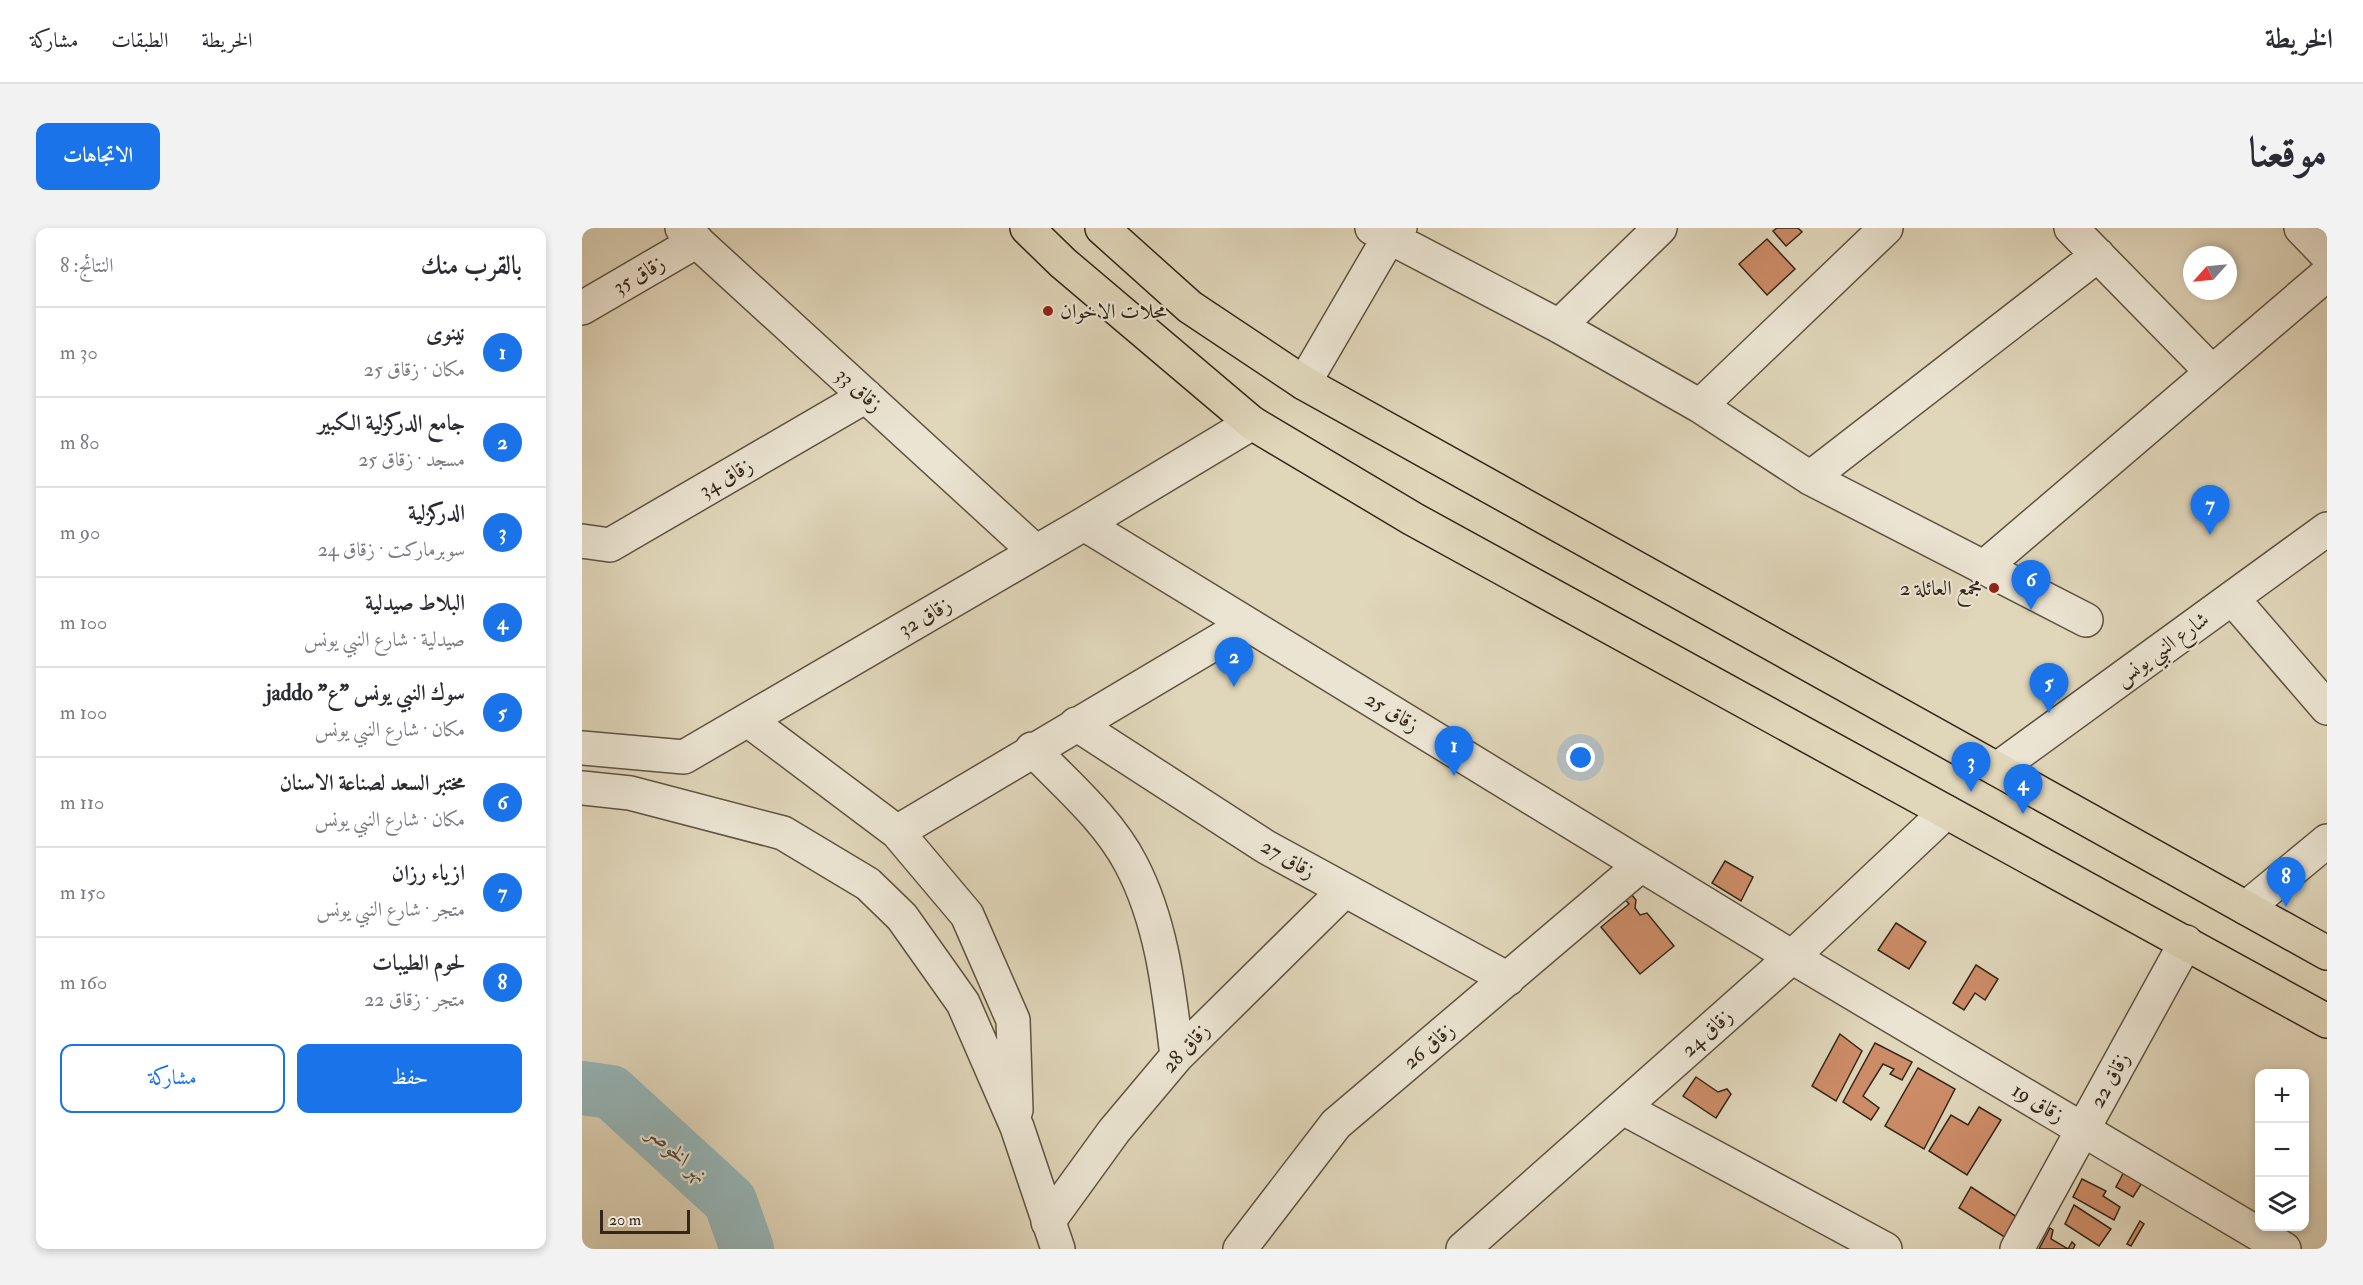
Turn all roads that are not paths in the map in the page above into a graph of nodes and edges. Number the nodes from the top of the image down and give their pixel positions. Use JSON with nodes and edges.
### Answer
{"nodes":[{"id":1,"x":1027,"y":228,"type":"edge"},
{"id":2,"x":1102,"y":228,"type":"edge"},
{"id":3,"x":1660,"y":228,"type":"edge"},
{"id":4,"x":1886,"y":228,"type":"edge"},
{"id":5,"x":2071,"y":228,"type":"edge"},
{"id":6,"x":2301,"y":228,"type":"edge"},
{"id":7,"x":1387,"y":232,"type":"edge"},
{"id":8,"x":690,"y":235,"type":"edge"},
{"id":9,"x":2098,"y":255,"type":"junction"},
{"id":10,"x":2327,"y":255,"type":"edge"},
{"id":11,"x":2327,"y":274,"type":"edge"},
{"id":12,"x":582,"y":308,"type":"edge"},
{"id":13,"x":1559,"y":326,"type":"junction"},
{"id":14,"x":2212,"y":372,"type":"junction"},
{"id":15,"x":1305,"y":383,"type":"junction"},
{"id":16,"x":866,"y":396,"type":"junction"},
{"id":17,"x":1700,"y":406,"type":"junction"},
{"id":18,"x":1252,"y":423,"type":"junction"},
{"id":19,"x":1810,"y":478,"type":"junction"},
{"id":20,"x":1084,"y":524,"type":"junction"},
{"id":21,"x":2327,"y":529,"type":"edge"},
{"id":22,"x":582,"y":541,"type":"edge"},
{"id":23,"x":1036,"y":552,"type":"junction"},
{"id":24,"x":1983,"y":567,"type":"junction"},
{"id":25,"x":2232,"y":598,"type":"junction"},
{"id":26,"x":2086,"y":620,"type":"dead end"},
{"id":27,"x":1247,"y":624,"type":"junction"},
{"id":28,"x":2327,"y":708,"type":"edge"},
{"id":29,"x":748,"y":720,"type":"junction"},
{"id":30,"x":1076,"y":724,"type":"junction"},
{"id":31,"x":582,"y":748,"type":"edge"},
{"id":32,"x":1032,"y":749,"type":"junction"},
{"id":33,"x":684,"y":757,"type":"junction"},
{"id":34,"x":1997,"y":769,"type":"junction"},
{"id":35,"x":582,"y":788,"type":"edge"},
{"id":36,"x":630,"y":793,"type":"junction"},
{"id":37,"x":1946,"y":812,"type":"junction"},
{"id":38,"x":897,"y":832,"type":"junction"},
{"id":39,"x":2327,"y":841,"type":"edge"},
{"id":40,"x":1641,"y":865,"type":"junction"},
{"id":41,"x":1344,"y":891,"type":"junction"},
{"id":42,"x":2246,"y":908,"type":"junction"},
{"id":43,"x":2186,"y":942,"type":"junction"},
{"id":44,"x":2327,"y":953,"type":"edge"},
{"id":45,"x":1792,"y":957,"type":"junction"},
{"id":46,"x":1508,"y":979,"type":"junction"},
{"id":47,"x":2327,"y":1021,"type":"edge"},
{"id":48,"x":1177,"y":1056,"type":"junction"},
{"id":49,"x":1623,"y":1108,"type":"junction"},
{"id":50,"x":1017,"y":1126,"type":"junction"},
{"id":51,"x":2083,"y":1130,"type":"junction"},
{"id":52,"x":1053,"y":1235,"type":"edge"},
{"id":53,"x":1240,"y":1249,"type":"edge"},
{"id":54,"x":1463,"y":1249,"type":"edge"},
{"id":55,"x":1885,"y":1249,"type":"edge"},
{"id":56,"x":2017,"y":1249,"type":"edge"},
{"id":57,"x":2284,"y":1249,"type":"edge"}],
"edges":[{"from":1,"to":18,"type":"main road"},
{"from":2,"to":15,"type":"main road"},
{"from":3,"to":13,"type":"street"},
{"from":4,"to":17,"type":"street"},
{"from":5,"to":9,"type":"street"},
{"from":6,"to":10,"type":"street"},
{"from":7,"to":13,"type":"street"},
{"from":7,"to":15,"type":"street"},
{"from":8,"to":12,"type":"street","name":"زقاق 35"},
{"from":8,"to":16,"type":"street","name":"زقاق 33"},
{"from":9,"to":14,"type":"street"},
{"from":9,"to":19,"type":"street"},
{"from":11,"to":14,"type":"street"},
{"from":13,"to":17,"type":"street"},
{"from":14,"to":24,"type":"street"},
{"from":15,"to":34,"type":"main road"},
{"from":16,"to":22,"type":"street","name":"زقاق 34"},
{"from":16,"to":23,"type":"street","name":"زقاق 33"},
{"from":17,"to":19,"type":"street"},
{"from":18,"to":20,"type":"street","name":"زقاق 32"},
{"from":18,"to":37,"type":"main road"},
{"from":19,"to":24,"type":"street"},
{"from":20,"to":23,"type":"street","name":"زقاق 32"},
{"from":20,"to":27,"type":"street","name":"زقاق 25"},
{"from":21,"to":25,"type":"street","name":"شارع النبي يونس"},
{"from":23,"to":29,"type":"street","name":"زقاق 32"},
{"from":24,"to":26,"type":"street"},
{"from":25,"to":28,"type":"street"},
{"from":25,"to":34,"type":"street","name":"شارع النبي يونس"},
{"from":27,"to":30,"type":"street"},
{"from":27,"to":40,"type":"street","name":"زقاق 25"},
{"from":29,"to":33,"type":"street","name":"زقاق 32"},
{"from":29,"to":38,"type":"street"},
{"from":30,"to":32,"type":"street"},
{"from":30,"to":41,"type":"street","name":"زقاق 27"},
{"from":31,"to":33,"type":"street"},
{"from":32,"to":38,"type":"street"},
{"from":32,"to":48,"type":"street"},
{"from":33,"to":36,"type":"street","name":"زقاق 32"},
{"from":34,"to":42,"type":"main road"},
{"from":35,"to":36,"type":"street"},
{"from":36,"to":50,"type":"street"},
{"from":37,"to":43,"type":"main road"},
{"from":37,"to":45,"type":"street","name":"زقاق 24"},
{"from":38,"to":50,"type":"street"},
{"from":39,"to":42,"type":"street"},
{"from":40,"to":45,"type":"street","name":"زقاق 25"},
{"from":40,"to":46,"type":"street","name":"زقاق 26"},
{"from":41,"to":46,"type":"street","name":"زقاق 27"},
{"from":41,"to":48,"type":"street","name":"زقاق 28"},
{"from":42,"to":44,"type":"main road"},
{"from":43,"to":47,"type":"main road"},
{"from":43,"to":51,"type":"street","name":"زقاق 22"},
{"from":45,"to":49,"type":"street","name":"زقاق 24"},
{"from":45,"to":51,"type":"street","name":"زقاق 19"},
{"from":46,"to":53,"type":"street","name":"زقاق 26"},
{"from":48,"to":52,"type":"street","name":"زقاق 28"},
{"from":49,"to":54,"type":"street","name":"زقاق 24"},
{"from":49,"to":55,"type":"street"},
{"from":50,"to":52,"type":"street"},
{"from":51,"to":56,"type":"street","name":"زقاق 22"},
{"from":51,"to":57,"type":"street","name":"زقاق 19"}]}
